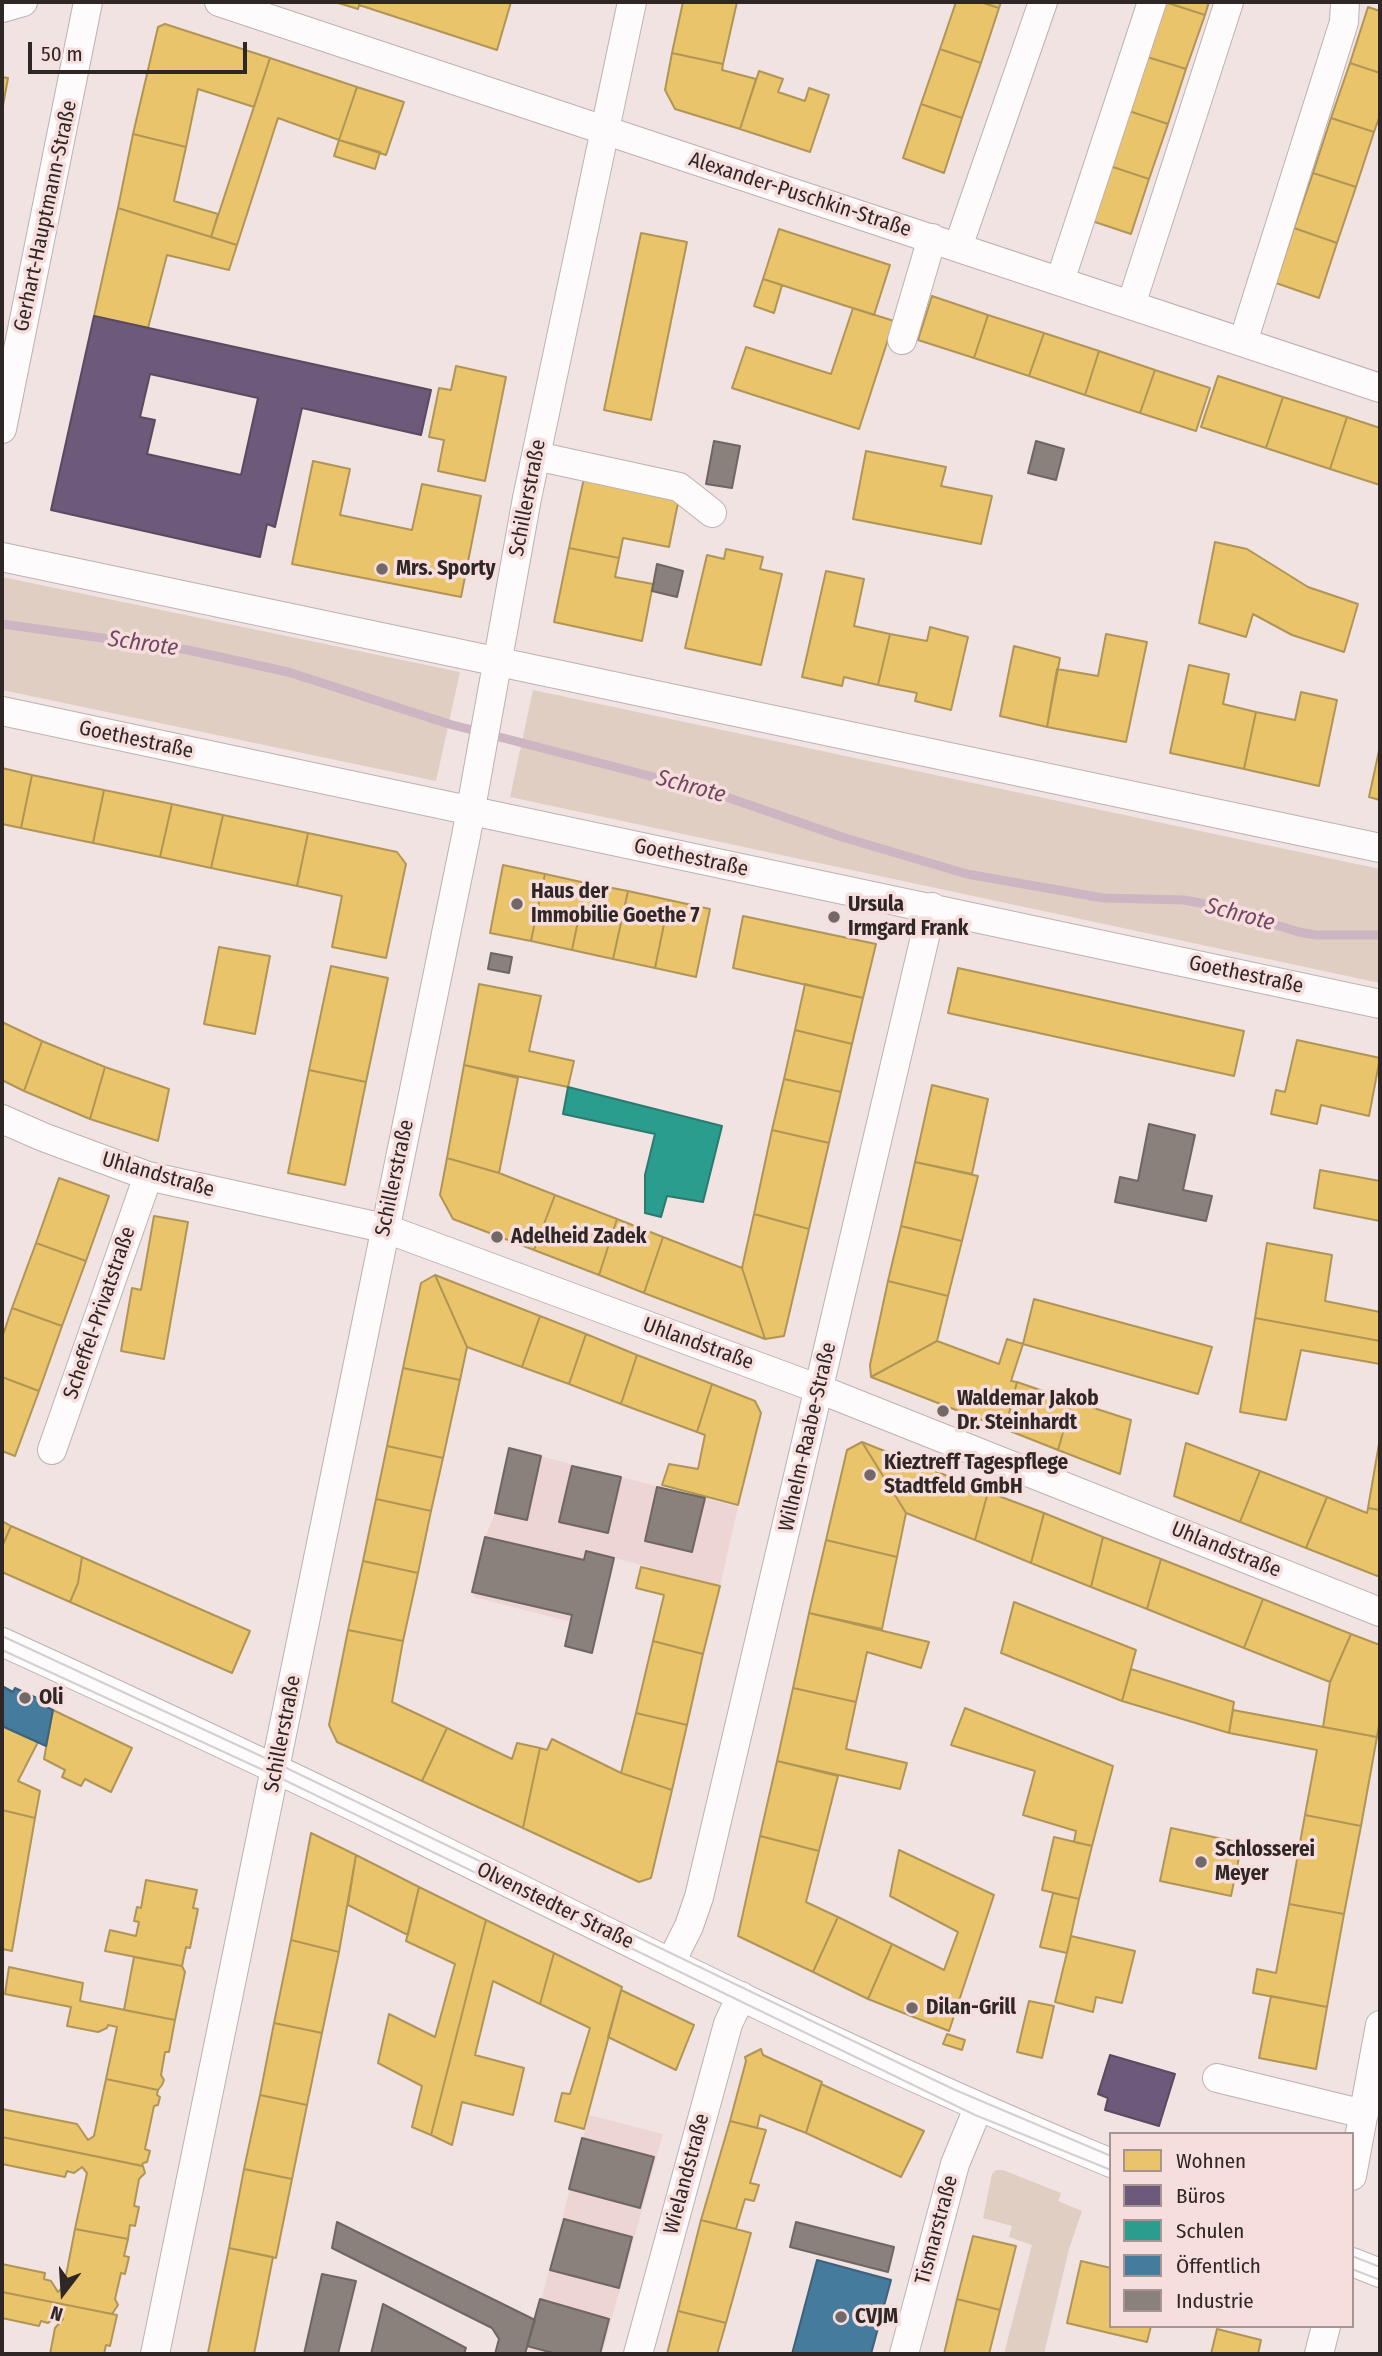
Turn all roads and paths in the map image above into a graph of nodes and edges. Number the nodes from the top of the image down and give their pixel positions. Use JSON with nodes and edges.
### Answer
{"nodes":[{"id":1,"x":23,"y":2,"type":"edge"},
{"id":2,"x":88,"y":2,"type":"edge"},
{"id":3,"x":219,"y":2,"type":"edge"},
{"id":4,"x":632,"y":2,"type":"edge"},
{"id":5,"x":1043,"y":2,"type":"edge"},
{"id":6,"x":1152,"y":2,"type":"edge"},
{"id":7,"x":1229,"y":2,"type":"edge"},
{"id":8,"x":1345,"y":2,"type":"edge"},
{"id":9,"x":2,"y":8,"type":"edge"},
{"id":10,"x":606,"y":131,"type":"junction"},
{"id":11,"x":945,"y":243,"type":"junction"},
{"id":12,"x":1060,"y":281,"type":"junction"},
{"id":13,"x":1131,"y":305,"type":"junction"},
{"id":14,"x":902,"y":340,"type":"dead end"},
{"id":15,"x":1243,"y":342,"type":"junction"},
{"id":16,"x":1380,"y":388,"type":"edge"},
{"id":17,"x":2,"y":429,"type":"edge"},
{"id":18,"x":536,"y":456,"type":"junction"},
{"id":19,"x":712,"y":513,"type":"dead end"},
{"id":20,"x":2,"y":557,"type":"edge"},
{"id":21,"x":497,"y":661,"type":"junction"},
{"id":22,"x":2,"y":711,"type":"edge"},
{"id":23,"x":470,"y":810,"type":"junction"},
{"id":24,"x":1380,"y":848,"type":"edge"},
{"id":25,"x":932,"y":907,"type":"junction"},
{"id":26,"x":1380,"y":1004,"type":"edge"},
{"id":27,"x":2,"y":1119,"type":"edge"},
{"id":28,"x":148,"y":1177,"type":"junction"},
{"id":29,"x":384,"y":1228,"type":"junction"},
{"id":30,"x":819,"y":1389,"type":"junction"},
{"id":31,"x":52,"y":1450,"type":"dead end"},
{"id":32,"x":1380,"y":1612,"type":"edge"},
{"id":33,"x":2,"y":1642,"type":"edge"},
{"id":34,"x":275,"y":1769,"type":"junction"},
{"id":35,"x":671,"y":1962,"type":"junction"},
{"id":36,"x":741,"y":1996,"type":"junction"},
{"id":37,"x":1380,"y":2025,"type":"edge"},
{"id":38,"x":1217,"y":2078,"type":"dead end"},
{"id":39,"x":978,"y":2108,"type":"junction"},
{"id":40,"x":1364,"y":2114,"type":"junction"},
{"id":41,"x":1109,"y":2162,"type":"edge"},
{"id":42,"x":1354,"y":2166,"type":"edge"},
{"id":43,"x":1354,"y":2263,"type":"edge"},
{"id":44,"x":1380,"y":2273,"type":"edge"},
{"id":45,"x":1326,"y":2328,"type":"edge"},
{"id":46,"x":155,"y":2354,"type":"edge"},
{"id":47,"x":638,"y":2354,"type":"edge"},
{"id":48,"x":904,"y":2354,"type":"edge"},
{"id":49,"x":1320,"y":2354,"type":"edge"}],
"edges":[{"from":1,"to":9,"type":"street"},
{"from":2,"to":17,"type":"street","name":"Gerhart-Hauptmann-Straße"},
{"from":3,"to":10,"type":"street","name":"Alexander-Puschkin-Straße"},
{"from":4,"to":10,"type":"street","name":"Schillerstraße"},
{"from":5,"to":11,"type":"street"},
{"from":6,"to":12,"type":"street"},
{"from":7,"to":13,"type":"street"},
{"from":8,"to":15,"type":"street"},
{"from":10,"to":11,"type":"street","name":"Alexander-Puschkin-Straße"},
{"from":10,"to":18,"type":"street","name":"Schillerstraße"},
{"from":11,"to":12,"type":"street","name":"Alexander-Puschkin-Straße"},
{"from":11,"to":14,"type":"street"},
{"from":12,"to":13,"type":"street","name":"Alexander-Puschkin-Straße"},
{"from":13,"to":15,"type":"street","name":"Alexander-Puschkin-Straße"},
{"from":15,"to":16,"type":"street","name":"Alexander-Puschkin-Straße"},
{"from":18,"to":19,"type":"street"},
{"from":18,"to":21,"type":"street","name":"Schillerstraße"},
{"from":20,"to":21,"type":"street"},
{"from":21,"to":23,"type":"street","name":"Schillerstraße"},
{"from":21,"to":24,"type":"street"},
{"from":22,"to":23,"type":"street","name":"Goethestraße"},
{"from":23,"to":25,"type":"street","name":"Goethestraße"},
{"from":23,"to":29,"type":"street","name":"Schillerstraße"},
{"from":25,"to":26,"type":"street","name":"Goethestraße"},
{"from":25,"to":30,"type":"street","name":"Wilhelm-Raabe-Straße"},
{"from":27,"to":28,"type":"street","name":"Uhlandstraße"},
{"from":28,"to":29,"type":"street","name":"Uhlandstraße"},
{"from":28,"to":31,"type":"street","name":"Scheffel-Privatstraße"},
{"from":29,"to":30,"type":"street","name":"Uhlandstraße"},
{"from":29,"to":34,"type":"street","name":"Schillerstraße"},
{"from":30,"to":32,"type":"street","name":"Uhlandstraße"},
{"from":30,"to":35,"type":"street","name":"Wilhelm-Raabe-Straße"},
{"from":33,"to":34,"type":"street","name":"Olvenstedter Straße"},
{"from":34,"to":35,"type":"street","name":"Olvenstedter Straße"},
{"from":34,"to":46,"type":"street","name":"Schillerstraße"},
{"from":35,"to":36,"type":"street","name":"Olvenstedter Straße"},
{"from":36,"to":39,"type":"street","name":"Olvenstedter Straße"},
{"from":36,"to":47,"type":"street","name":"Wielandstraße"},
{"from":37,"to":40,"type":"street"},
{"from":38,"to":40,"type":"street"},
{"from":39,"to":41,"type":"street","name":"Olvenstedter Straße"},
{"from":39,"to":48,"type":"street","name":"Tismarstraße"},
{"from":40,"to":42,"type":"street"},
{"from":43,"to":44,"type":"street"},
{"from":45,"to":49,"type":"street"}]}
